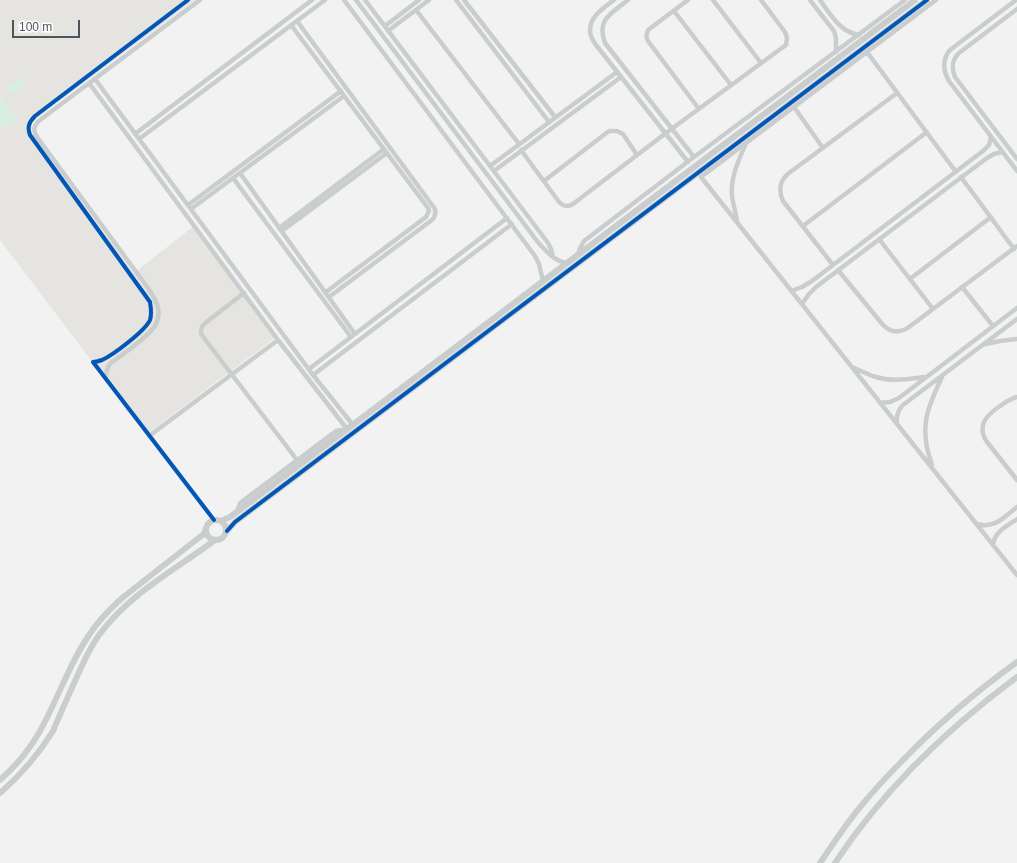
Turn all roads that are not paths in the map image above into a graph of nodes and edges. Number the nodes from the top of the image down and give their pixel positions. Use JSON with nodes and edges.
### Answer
{"nodes":[{"id":1,"x":188,"y":0,"type":"edge"},
{"id":2,"x":200,"y":0,"type":"edge"},
{"id":3,"x":312,"y":0,"type":"edge"},
{"id":4,"x":325,"y":0,"type":"edge"},
{"id":5,"x":344,"y":0,"type":"edge"},
{"id":6,"x":356,"y":0,"type":"edge"},
{"id":7,"x":365,"y":0,"type":"edge"},
{"id":8,"x":419,"y":0,"type":"edge"},
{"id":9,"x":429,"y":0,"type":"edge"},
{"id":10,"x":456,"y":0,"type":"edge"},
{"id":11,"x":464,"y":0,"type":"edge"},
{"id":12,"x":614,"y":0,"type":"edge"},
{"id":13,"x":628,"y":0,"type":"edge"},
{"id":14,"x":688,"y":0,"type":"edge"},
{"id":15,"x":713,"y":0,"type":"edge"},
{"id":16,"x":761,"y":0,"type":"edge"},
{"id":17,"x":810,"y":0,"type":"edge"},
{"id":18,"x":820,"y":0,"type":"edge"},
{"id":19,"x":905,"y":0,"type":"edge"},
{"id":20,"x":915,"y":0,"type":"edge"},
{"id":21,"x":927,"y":0,"type":"edge"},
{"id":22,"x":936,"y":0,"type":"edge"},
{"id":23,"x":1016,"y":0,"type":"edge"},
{"id":24,"x":413,"y":2,"type":"edge"},
{"id":25,"x":1017,"y":9,"type":"edge"},
{"id":26,"x":416,"y":10,"type":"junction"},
{"id":27,"x":674,"y":11,"type":"junction"},
{"id":28,"x":831,"y":14,"type":"junction"},
{"id":29,"x":825,"y":20,"type":"junction"},
{"id":30,"x":297,"y":21,"type":"junction"},
{"id":31,"x":291,"y":25,"type":"junction"},
{"id":32,"x":152,"y":27,"type":"junction"},
{"id":33,"x":386,"y":28,"type":"junction"},
{"id":34,"x":157,"y":32,"type":"junction"},
{"id":35,"x":380,"y":32,"type":"junction"},
{"id":36,"x":859,"y":35,"type":"junction"},
{"id":37,"x":836,"y":52,"type":"junction"},
{"id":38,"x":867,"y":52,"type":"junction"},
{"id":39,"x":761,"y":63,"type":"junction"},
{"id":40,"x":617,"y":72,"type":"junction"},
{"id":41,"x":621,"y":77,"type":"junction"},
{"id":42,"x":95,"y":79,"type":"junction"},
{"id":43,"x":89,"y":83,"type":"junction"},
{"id":44,"x":731,"y":85,"type":"junction"},
{"id":45,"x":816,"y":87,"type":"junction"},
{"id":46,"x":343,"y":93,"type":"junction"},
{"id":47,"x":897,"y":93,"type":"junction"},
{"id":48,"x":794,"y":107,"type":"junction"},
{"id":49,"x":699,"y":109,"type":"junction"},
{"id":50,"x":554,"y":117,"type":"junction"},
{"id":51,"x":549,"y":122,"type":"junction"},
{"id":52,"x":672,"y":129,"type":"junction"},
{"id":53,"x":927,"y":132,"type":"junction"},
{"id":54,"x":666,"y":133,"type":"junction"},
{"id":55,"x":135,"y":134,"type":"junction"},
{"id":56,"x":991,"y":137,"type":"junction"},
{"id":57,"x":139,"y":139,"type":"junction"},
{"id":58,"x":747,"y":143,"type":"junction"},
{"id":59,"x":519,"y":144,"type":"junction"},
{"id":60,"x":823,"y":148,"type":"junction"},
{"id":61,"x":986,"y":149,"type":"junction"},
{"id":62,"x":521,"y":150,"type":"junction"},
{"id":63,"x":386,"y":151,"type":"junction"},
{"id":64,"x":1002,"y":152,"type":"junction"},
{"id":65,"x":637,"y":155,"type":"junction"},
{"id":66,"x":990,"y":155,"type":"junction"},
{"id":67,"x":694,"y":157,"type":"junction"},
{"id":68,"x":1017,"y":159,"type":"edge"},
{"id":69,"x":688,"y":162,"type":"junction"},
{"id":70,"x":490,"y":166,"type":"junction"},
{"id":71,"x":693,"y":168,"type":"junction"},
{"id":72,"x":494,"y":171,"type":"junction"},
{"id":73,"x":1017,"y":171,"type":"edge"},
{"id":74,"x":956,"y":172,"type":"junction"},
{"id":75,"x":240,"y":173,"type":"junction"},
{"id":76,"x":699,"y":175,"type":"junction"},
{"id":77,"x":233,"y":178,"type":"junction"},
{"id":78,"x":961,"y":178,"type":"junction"},
{"id":79,"x":544,"y":181,"type":"junction"},
{"id":80,"x":189,"y":207,"type":"junction"},
{"id":81,"x":88,"y":210,"type":"junction"},
{"id":82,"x":991,"y":217,"type":"junction"},
{"id":83,"x":507,"y":218,"type":"junction"},
{"id":84,"x":738,"y":223,"type":"junction"},
{"id":85,"x":512,"y":224,"type":"junction"},
{"id":86,"x":803,"y":226,"type":"junction"},
{"id":87,"x":280,"y":229,"type":"junction"},
{"id":88,"x":879,"y":239,"type":"junction"},
{"id":89,"x":537,"y":241,"type":"junction"},
{"id":90,"x":1016,"y":247,"type":"edge"},
{"id":91,"x":529,"y":248,"type":"junction"},
{"id":92,"x":578,"y":254,"type":"junction"},
{"id":93,"x":553,"y":257,"type":"junction"},
{"id":94,"x":566,"y":263,"type":"junction"},
{"id":95,"x":834,"y":265,"type":"junction"},
{"id":96,"x":838,"y":270,"type":"junction"},
{"id":97,"x":910,"y":279,"type":"junction"},
{"id":98,"x":543,"y":281,"type":"junction"},
{"id":99,"x":962,"y":287,"type":"junction"},
{"id":100,"x":791,"y":290,"type":"junction"},
{"id":101,"x":244,"y":294,"type":"junction"},
{"id":102,"x":327,"y":294,"type":"junction"},
{"id":103,"x":802,"y":304,"type":"junction"},
{"id":104,"x":1017,"y":308,"type":"edge"},
{"id":105,"x":933,"y":309,"type":"junction"},
{"id":106,"x":1017,"y":319,"type":"edge"},
{"id":107,"x":993,"y":326,"type":"junction"},
{"id":108,"x":353,"y":335,"type":"junction"},
{"id":109,"x":1017,"y":339,"type":"edge"},
{"id":110,"x":278,"y":340,"type":"junction"},
{"id":111,"x":983,"y":345,"type":"junction"},
{"id":112,"x":107,"y":358,"type":"junction"},
{"id":113,"x":111,"y":363,"type":"junction"},
{"id":114,"x":851,"y":366,"type":"junction"},
{"id":115,"x":309,"y":369,"type":"junction"},
{"id":116,"x":231,"y":374,"type":"junction"},
{"id":117,"x":313,"y":375,"type":"junction"},
{"id":118,"x":943,"y":375,"type":"junction"},
{"id":119,"x":926,"y":377,"type":"junction"},
{"id":120,"x":105,"y":378,"type":"junction"},
{"id":121,"x":1017,"y":397,"type":"edge"},
{"id":122,"x":897,"y":399,"type":"junction"},
{"id":123,"x":880,"y":402,"type":"junction"},
{"id":124,"x":902,"y":406,"type":"junction"},
{"id":125,"x":897,"y":424,"type":"junction"},
{"id":126,"x":353,"y":425,"type":"junction"},
{"id":127,"x":345,"y":430,"type":"junction"},
{"id":128,"x":149,"y":436,"type":"junction"},
{"id":129,"x":297,"y":460,"type":"junction"},
{"id":130,"x":934,"y":470,"type":"junction"},
{"id":131,"x":1017,"y":480,"type":"edge"},
{"id":132,"x":1017,"y":507,"type":"edge"},
{"id":133,"x":237,"y":512,"type":"junction"},
{"id":134,"x":1017,"y":518,"type":"edge"},
{"id":135,"x":214,"y":520,"type":"junction"},
{"id":136,"x":221,"y":521,"type":"junction"},
{"id":137,"x":997,"y":522,"type":"junction"},
{"id":138,"x":977,"y":524,"type":"junction"},
{"id":139,"x":206,"y":528,"type":"junction"},
{"id":140,"x":1002,"y":530,"type":"junction"},
{"id":141,"x":227,"y":531,"type":"junction"},
{"id":142,"x":215,"y":540,"type":"junction"},
{"id":143,"x":993,"y":545,"type":"junction"},
{"id":144,"x":1017,"y":575,"type":"edge"},
{"id":145,"x":1017,"y":662,"type":"edge"},
{"id":146,"x":1017,"y":677,"type":"edge"},
{"id":147,"x":0,"y":780,"type":"edge"},
{"id":148,"x":0,"y":793,"type":"edge"},
{"id":149,"x":820,"y":863,"type":"edge"},
{"id":150,"x":835,"y":863,"type":"edge"}],
"edges":[{"from":1,"to":32,"type":"street"},
{"from":2,"to":34,"type":"street"},
{"from":3,"to":55,"type":"street"},
{"from":4,"to":30,"type":"street"},
{"from":5,"to":83,"type":"street"},
{"from":6,"to":35,"type":"street"},
{"from":7,"to":33,"type":"street"},
{"from":8,"to":24,"type":"street"},
{"from":9,"to":26,"type":"street"},
{"from":10,"to":51,"type":"street"},
{"from":11,"to":50,"type":"street"},
{"from":12,"to":40,"type":"street"},
{"from":13,"to":52,"type":"street"},
{"from":14,"to":27,"type":"street"},
{"from":15,"to":39,"type":"street"},
{"from":16,"to":39,"type":"street"},
{"from":17,"to":29,"type":"street"},
{"from":18,"to":28,"type":"street"},
{"from":19,"to":36,"type":"street"},
{"from":20,"to":71,"type":"street"},
{"from":21,"to":45,"type":"street"},
{"from":22,"to":38,"type":"street"},
{"from":23,"to":56,"type":"street"},
{"from":24,"to":33,"type":"street"},
{"from":25,"to":68,"type":"street"},
{"from":26,"to":33,"type":"street"},
{"from":26,"to":59,"type":"street"},
{"from":27,"to":44,"type":"street"},
{"from":27,"to":49,"type":"street"},
{"from":28,"to":29,"type":"street"},
{"from":28,"to":36,"type":"street"},
{"from":29,"to":37,"type":"street"},
{"from":30,"to":31,"type":"street"},
{"from":30,"to":102,"type":"street"},
{"from":31,"to":46,"type":"street"},
{"from":31,"to":57,"type":"street"},
{"from":32,"to":34,"type":"street"},
{"from":32,"to":81,"type":"street"},
{"from":33,"to":35,"type":"street"},
{"from":33,"to":70,"type":"street"},
{"from":34,"to":42,"type":"street"},
{"from":35,"to":89,"type":"street"},
{"from":36,"to":37,"type":"street"},
{"from":37,"to":67,"type":"street"},
{"from":38,"to":45,"type":"street"},
{"from":38,"to":47,"type":"street"},
{"from":39,"to":44,"type":"street"},
{"from":40,"to":41,"type":"street"},
{"from":40,"to":50,"type":"street"},
{"from":41,"to":54,"type":"street"},
{"from":41,"to":62,"type":"street"},
{"from":42,"to":43,"type":"street"},
{"from":42,"to":55,"type":"street"},
{"from":43,"to":81,"type":"street"},
{"from":43,"to":101,"type":"street"},
{"from":44,"to":49,"type":"street"},
{"from":45,"to":48,"type":"street"},
{"from":45,"to":76,"type":"street"},
{"from":46,"to":63,"type":"street"},
{"from":46,"to":75,"type":"street"},
{"from":46,"to":80,"type":"street"},
{"from":47,"to":53,"type":"street"},
{"from":47,"to":60,"type":"street"},
{"from":48,"to":58,"type":"street"},
{"from":48,"to":60,"type":"street"},
{"from":49,"to":52,"type":"street"},
{"from":50,"to":51,"type":"street"},
{"from":51,"to":59,"type":"street"},
{"from":52,"to":54,"type":"street"},
{"from":52,"to":67,"type":"street"},
{"from":53,"to":74,"type":"street"},
{"from":53,"to":86,"type":"street"},
{"from":54,"to":65,"type":"street"},
{"from":54,"to":69,"type":"street"},
{"from":55,"to":57,"type":"street"},
{"from":56,"to":61,"type":"street"},
{"from":56,"to":64,"type":"street"},
{"from":57,"to":80,"type":"street"},
{"from":58,"to":76,"type":"street"},
{"from":58,"to":84,"type":"street"},
{"from":59,"to":70,"type":"street"},
{"from":60,"to":86,"type":"street"},
{"from":61,"to":66,"type":"street"},
{"from":61,"to":74,"type":"street"},
{"from":62,"to":72,"type":"street"},
{"from":62,"to":79,"type":"street"},
{"from":63,"to":87,"type":"street"},
{"from":63,"to":102,"type":"street"},
{"from":64,"to":66,"type":"street"},
{"from":64,"to":73,"type":"street"},
{"from":65,"to":79,"type":"street"},
{"from":65,"to":79,"type":"street"},
{"from":66,"to":78,"type":"street"},
{"from":67,"to":69,"type":"street"},
{"from":69,"to":92,"type":"street"},
{"from":70,"to":72,"type":"street"},
{"from":71,"to":76,"type":"street"},
{"from":71,"to":92,"type":"street"},
{"from":72,"to":93,"type":"street"},
{"from":74,"to":95,"type":"street"},
{"from":75,"to":77,"type":"street"},
{"from":75,"to":87,"type":"street"},
{"from":76,"to":84,"type":"street"},
{"from":76,"to":141,"type":"street"},
{"from":77,"to":80,"type":"street"},
{"from":77,"to":108,"type":"street"},
{"from":78,"to":82,"type":"street"},
{"from":78,"to":88,"type":"street"},
{"from":80,"to":115,"type":"street"},
{"from":81,"to":112,"type":"street"},
{"from":81,"to":113,"type":"street"},
{"from":82,"to":90,"type":"street"},
{"from":82,"to":97,"type":"street"},
{"from":83,"to":85,"type":"street"},
{"from":83,"to":108,"type":"street"},
{"from":84,"to":100,"type":"street"},
{"from":85,"to":91,"type":"street"},
{"from":85,"to":117,"type":"street"},
{"from":86,"to":95,"type":"street"},
{"from":87,"to":102,"type":"street"},
{"from":88,"to":96,"type":"street"},
{"from":88,"to":97,"type":"street"},
{"from":89,"to":91,"type":"street"},
{"from":89,"to":93,"type":"street"},
{"from":90,"to":99,"type":"street"},
{"from":91,"to":98,"type":"street"},
{"from":92,"to":94,"type":"street"},
{"from":93,"to":94,"type":"street"},
{"from":94,"to":98,"type":"street"},
{"from":95,"to":100,"type":"street"},
{"from":96,"to":103,"type":"street"},
{"from":96,"to":105,"type":"street"},
{"from":97,"to":105,"type":"street"},
{"from":98,"to":126,"type":"street"},
{"from":99,"to":105,"type":"street"},
{"from":99,"to":107,"type":"street"},
{"from":100,"to":103,"type":"street"},
{"from":101,"to":110,"type":"street"},
{"from":101,"to":116,"type":"street"},
{"from":102,"to":108,"type":"street"},
{"from":103,"to":114,"type":"street"},
{"from":104,"to":107,"type":"street"},
{"from":106,"to":111,"type":"street"},
{"from":107,"to":119,"type":"street"},
{"from":108,"to":115,"type":"street"},
{"from":109,"to":111,"type":"street"},
{"from":110,"to":116,"type":"street"},
{"from":110,"to":127,"type":"street"},
{"from":111,"to":118,"type":"street"},
{"from":112,"to":113,"type":"street"},
{"from":112,"to":120,"type":"street"},
{"from":113,"to":120,"type":"street"},
{"from":114,"to":119,"type":"street"},
{"from":114,"to":123,"type":"street"},
{"from":115,"to":117,"type":"street"},
{"from":116,"to":128,"type":"street"},
{"from":116,"to":129,"type":"street"},
{"from":117,"to":126,"type":"street"},
{"from":118,"to":124,"type":"street"},
{"from":118,"to":130,"type":"street"},
{"from":119,"to":122,"type":"street"},
{"from":120,"to":128,"type":"street"},
{"from":121,"to":131,"type":"street"},
{"from":122,"to":123,"type":"street"},
{"from":122,"to":124,"type":"street"},
{"from":123,"to":125,"type":"street"},
{"from":124,"to":125,"type":"street"},
{"from":125,"to":130,"type":"street"},
{"from":126,"to":127,"type":"street"},
{"from":127,"to":129,"type":"street"},
{"from":127,"to":133,"type":"street"},
{"from":128,"to":135,"type":"street"},
{"from":129,"to":133,"type":"street"},
{"from":130,"to":138,"type":"street"},
{"from":132,"to":137,"type":"street"},
{"from":133,"to":136,"type":"street"},
{"from":134,"to":140,"type":"street"},
{"from":135,"to":136,"type":"street"},
{"from":135,"to":139,"type":"street"},
{"from":136,"to":141,"type":"street"},
{"from":137,"to":138,"type":"street"},
{"from":137,"to":140,"type":"street"},
{"from":138,"to":143,"type":"street"},
{"from":139,"to":142,"type":"street"},
{"from":139,"to":147,"type":"street"},
{"from":140,"to":143,"type":"street"},
{"from":141,"to":142,"type":"street"},
{"from":142,"to":148,"type":"street"},
{"from":143,"to":144,"type":"street"},
{"from":145,"to":149,"type":"street"},
{"from":146,"to":150,"type":"street"}]}
